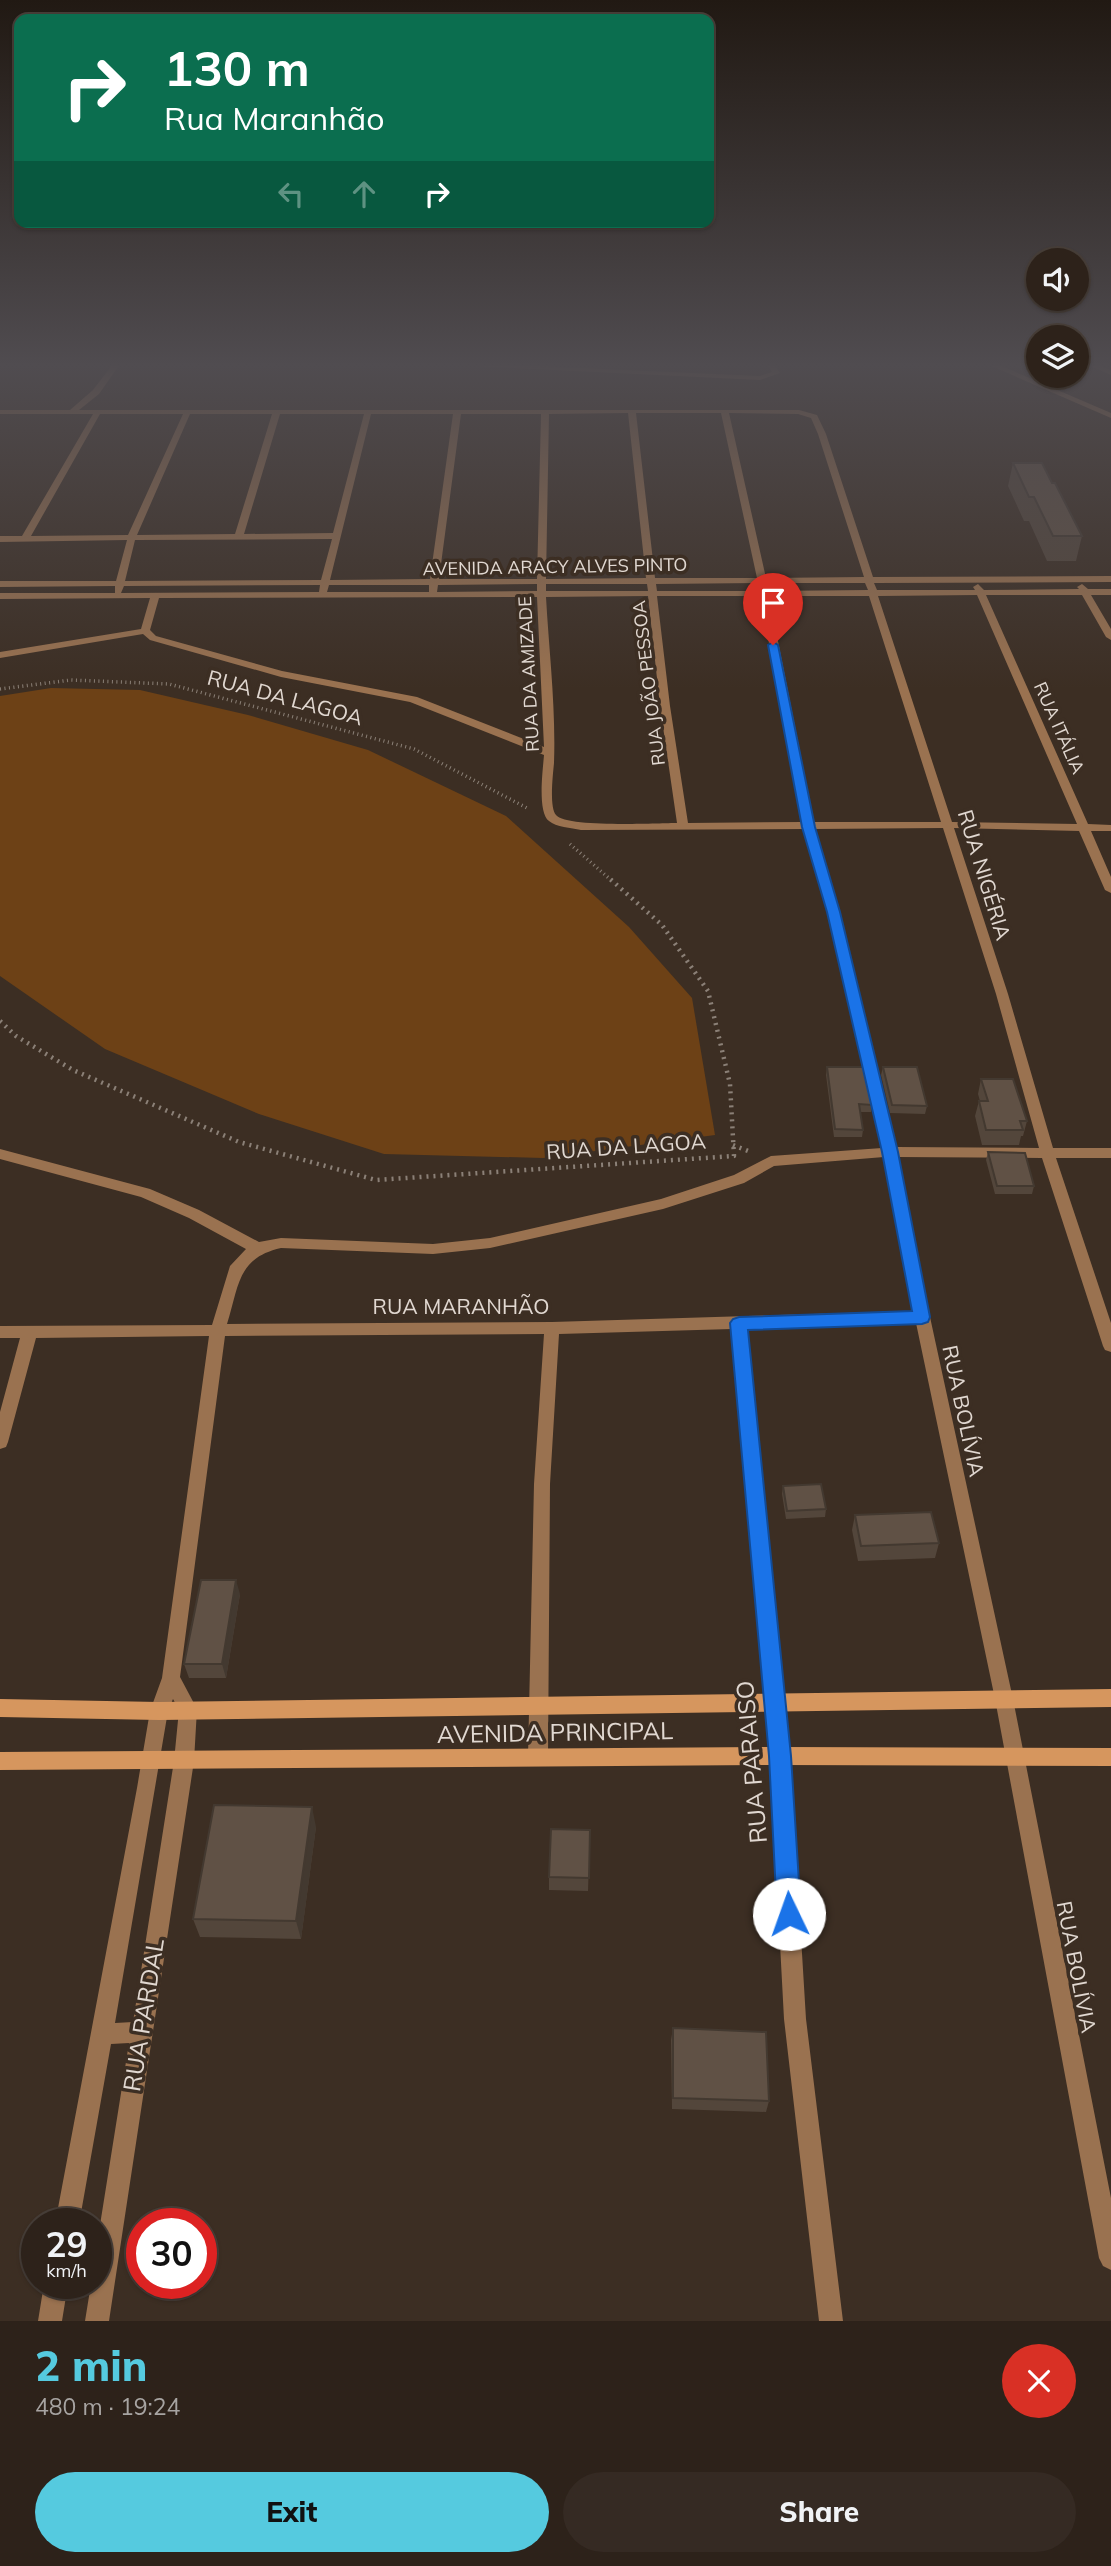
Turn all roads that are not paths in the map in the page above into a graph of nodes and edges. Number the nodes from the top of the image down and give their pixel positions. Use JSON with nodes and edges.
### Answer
{"nodes":[{"id":1,"x":63,"y":472,"type":"edge"},
{"id":2,"x":161,"y":472,"type":"edge"},
{"id":3,"x":258,"y":472,"type":"edge"},
{"id":4,"x":353,"y":472,"type":"edge"},
{"id":5,"x":449,"y":472,"type":"edge"},
{"id":6,"x":544,"y":472,"type":"edge"},
{"id":7,"x":639,"y":472,"type":"edge"},
{"id":8,"x":738,"y":472,"type":"edge"},
{"id":9,"x":833,"y":472,"type":"edge"},
{"id":10,"x":239,"y":536,"type":"junction"},
{"id":11,"x":132,"y":537,"type":"junction"},
{"id":12,"x":338,"y":537,"type":"junction"},
{"id":13,"x":0,"y":539,"type":"edge"},
{"id":14,"x":25,"y":539,"type":"junction"},
{"id":15,"x":870,"y":579,"type":"junction"},
{"id":16,"x":1078,"y":579,"type":"junction"},
{"id":17,"x":1111,"y":579,"type":"edge"},
{"id":18,"x":975,"y":580,"type":"junction"},
{"id":19,"x":653,"y":581,"type":"junction"},
{"id":20,"x":541,"y":582,"type":"junction"},
{"id":21,"x":0,"y":584,"type":"edge"},
{"id":22,"x":325,"y":584,"type":"junction"},
{"id":23,"x":433,"y":584,"type":"junction"},
{"id":24,"x":762,"y":587,"type":"junction"},
{"id":25,"x":118,"y":590,"type":"junction"},
{"id":26,"x":1085,"y":592,"type":"junction"},
{"id":27,"x":1111,"y":592,"type":"edge"},
{"id":28,"x":874,"y":593,"type":"junction"},
{"id":29,"x":981,"y":593,"type":"junction"},
{"id":30,"x":654,"y":594,"type":"junction"},
{"id":31,"x":541,"y":595,"type":"junction"},
{"id":32,"x":0,"y":596,"type":"edge"},
{"id":33,"x":155,"y":596,"type":"junction"},
{"id":34,"x":322,"y":596,"type":"junction"},
{"id":35,"x":432,"y":596,"type":"junction"},
{"id":36,"x":145,"y":631,"type":"junction"},
{"id":37,"x":1111,"y":637,"type":"edge"},
{"id":38,"x":0,"y":655,"type":"edge"},
{"id":39,"x":550,"y":753,"type":"junction"},
{"id":40,"x":683,"y":825,"type":"junction"},
{"id":41,"x":948,"y":825,"type":"junction"},
{"id":42,"x":809,"y":827,"type":"junction"},
{"id":43,"x":1085,"y":828,"type":"junction"},
{"id":44,"x":1111,"y":828,"type":"edge"},
{"id":45,"x":1111,"y":890,"type":"edge"},
{"id":46,"x":890,"y":1152,"type":"junction"},
{"id":47,"x":1047,"y":1152,"type":"junction"},
{"id":48,"x":1111,"y":1153,"type":"edge"},
{"id":49,"x":0,"y":1154,"type":"edge"},
{"id":50,"x":257,"y":1248,"type":"junction"},
{"id":51,"x":922,"y":1317,"type":"junction"},
{"id":52,"x":739,"y":1323,"type":"junction"},
{"id":53,"x":552,"y":1328,"type":"junction"},
{"id":54,"x":218,"y":1330,"type":"junction"},
{"id":55,"x":30,"y":1331,"type":"junction"},
{"id":56,"x":0,"y":1332,"type":"edge"},
{"id":57,"x":1111,"y":1346,"type":"edge"},
{"id":58,"x":0,"y":1442,"type":"edge"},
{"id":59,"x":171,"y":1678,"type":"junction"},
{"id":60,"x":1111,"y":1698,"type":"edge"},
{"id":61,"x":1004,"y":1699,"type":"junction"},
{"id":62,"x":774,"y":1703,"type":"junction"},
{"id":63,"x":540,"y":1704,"type":"junction"},
{"id":64,"x":0,"y":1708,"type":"edge"},
{"id":65,"x":188,"y":1709,"type":"junction"},
{"id":66,"x":159,"y":1711,"type":"junction"},
{"id":67,"x":780,"y":1756,"type":"junction"},
{"id":68,"x":1013,"y":1756,"type":"junction"},
{"id":69,"x":538,"y":1757,"type":"junction"},
{"id":70,"x":1111,"y":1757,"type":"edge"},
{"id":71,"x":151,"y":1760,"type":"junction"},
{"id":72,"x":0,"y":1761,"type":"edge"},
{"id":73,"x":184,"y":1762,"type":"junction"},
{"id":74,"x":142,"y":2032,"type":"junction"},
{"id":75,"x":102,"y":2034,"type":"junction"},
{"id":76,"x":70,"y":2208,"type":"edge"},
{"id":77,"x":1111,"y":2258,"type":"edge"},
{"id":78,"x":54,"y":2299,"type":"edge"},
{"id":79,"x":50,"y":2321,"type":"edge"},
{"id":80,"x":97,"y":2321,"type":"edge"},
{"id":81,"x":831,"y":2321,"type":"edge"}],
"edges":[{"from":1,"to":14,"type":"street"},
{"from":2,"to":11,"type":"street"},
{"from":3,"to":10,"type":"street"},
{"from":4,"to":12,"type":"street"},
{"from":5,"to":23,"type":"street"},
{"from":6,"to":20,"type":"street","name":"RUA DA AMIZADE"},
{"from":7,"to":19,"type":"street","name":"RUA JOÃO PESSOA"},
{"from":8,"to":24,"type":"street","name":"RUA BOLÍVIA"},
{"from":9,"to":15,"type":"street","name":"RUA NIGÉRIA"},
{"from":10,"to":11,"type":"street"},
{"from":10,"to":12,"type":"street"},
{"from":11,"to":14,"type":"street"},
{"from":11,"to":25,"type":"street"},
{"from":12,"to":22,"type":"street"},
{"from":13,"to":14,"type":"street"},
{"from":15,"to":18,"type":"street","name":"AVENIDA ARACY ALVES PINTO"},
{"from":15,"to":24,"type":"street","name":"AVENIDA ARACY ALVES PINTO"},
{"from":15,"to":28,"type":"street","name":"RUA NIGÉRIA"},
{"from":16,"to":17,"type":"street","name":"AVENIDA ARACY ALVES PINTO"},
{"from":16,"to":18,"type":"street","name":"AVENIDA ARACY ALVES PINTO"},
{"from":16,"to":26,"type":"street"},
{"from":18,"to":29,"type":"street","name":"RUA ITÁLIA"},
{"from":19,"to":20,"type":"street","name":"AVENIDA ARACY ALVES PINTO"},
{"from":19,"to":24,"type":"street","name":"AVENIDA ARACY ALVES PINTO"},
{"from":19,"to":30,"type":"street","name":"RUA JOÃO PESSOA"},
{"from":20,"to":23,"type":"street","name":"AVENIDA ARACY ALVES PINTO"},
{"from":20,"to":31,"type":"street","name":"RUA DA AMIZADE"},
{"from":21,"to":25,"type":"street","name":"AVENIDA ARACY ALVES PINTO"},
{"from":22,"to":23,"type":"street","name":"AVENIDA ARACY ALVES PINTO"},
{"from":22,"to":25,"type":"street","name":"AVENIDA ARACY ALVES PINTO"},
{"from":22,"to":34,"type":"street"},
{"from":23,"to":35,"type":"street"},
{"from":24,"to":28,"type":"street","name":"AVENIDA ARACY ALVES PINTO"},
{"from":24,"to":30,"type":"street","name":"AVENIDA ARACY ALVES PINTO"},
{"from":24,"to":42,"type":"street","name":"RUA BOLÍVIA"},
{"from":25,"to":32,"type":"street","name":"AVENIDA ARACY ALVES PINTO"},
{"from":25,"to":33,"type":"street","name":"AVENIDA ARACY ALVES PINTO"},
{"from":26,"to":27,"type":"street","name":"AVENIDA ARACY ALVES PINTO"},
{"from":26,"to":29,"type":"street","name":"AVENIDA ARACY ALVES PINTO"},
{"from":26,"to":37,"type":"street"},
{"from":28,"to":29,"type":"street","name":"AVENIDA ARACY ALVES PINTO"},
{"from":28,"to":41,"type":"street","name":"RUA NIGÉRIA"},
{"from":29,"to":43,"type":"street","name":"RUA ITÁLIA"},
{"from":30,"to":31,"type":"street","name":"AVENIDA ARACY ALVES PINTO"},
{"from":30,"to":40,"type":"street","name":"RUA JOÃO PESSOA"},
{"from":31,"to":35,"type":"street","name":"AVENIDA ARACY ALVES PINTO"},
{"from":31,"to":39,"type":"street","name":"RUA DA AMIZADE"},
{"from":33,"to":34,"type":"street","name":"AVENIDA ARACY ALVES PINTO"},
{"from":33,"to":36,"type":"street"},
{"from":34,"to":35,"type":"street","name":"AVENIDA ARACY ALVES PINTO"},
{"from":36,"to":38,"type":"street"},
{"from":36,"to":39,"type":"street"},
{"from":39,"to":40,"type":"street","name":"RUA DA AMIZADE"},
{"from":40,"to":42,"type":"street"},
{"from":41,"to":42,"type":"street"},
{"from":41,"to":43,"type":"street"},
{"from":41,"to":47,"type":"street","name":"RUA NIGÉRIA"},
{"from":42,"to":46,"type":"street","name":"RUA BOLÍVIA"},
{"from":43,"to":44,"type":"street"},
{"from":43,"to":45,"type":"street","name":"RUA ITÁLIA"},
{"from":46,"to":47,"type":"street"},
{"from":46,"to":50,"type":"street"},
{"from":46,"to":51,"type":"street","name":"RUA BOLÍVIA"},
{"from":47,"to":48,"type":"street"},
{"from":47,"to":57,"type":"street","name":"RUA NIGÉRIA"},
{"from":49,"to":50,"type":"street"},
{"from":50,"to":54,"type":"street","name":"RUA PARDAL"},
{"from":51,"to":52,"type":"street","name":"RUA MARANHÃO"},
{"from":51,"to":61,"type":"street","name":"RUA BOLÍVIA"},
{"from":52,"to":53,"type":"street","name":"RUA MARANHÃO"},
{"from":52,"to":62,"type":"street","name":"RUA PARAISO"},
{"from":53,"to":54,"type":"street","name":"RUA MARANHÃO"},
{"from":53,"to":63,"type":"street"},
{"from":54,"to":55,"type":"street","name":"RUA MARANHÃO"},
{"from":54,"to":59,"type":"street","name":"RUA PARDAL"},
{"from":55,"to":56,"type":"street","name":"RUA MARANHÃO"},
{"from":55,"to":58,"type":"street"},
{"from":59,"to":65,"type":"street"},
{"from":59,"to":66,"type":"street","name":"RUA PARDAL"},
{"from":60,"to":61,"type":"street","name":"AVENIDA PRINCIPAL"},
{"from":61,"to":62,"type":"street","name":"AVENIDA PRINCIPAL"},
{"from":61,"to":68,"type":"street","name":"RUA BOLÍVIA"},
{"from":62,"to":63,"type":"street","name":"AVENIDA PRINCIPAL"},
{"from":62,"to":67,"type":"street","name":"RUA PARAISO"},
{"from":63,"to":65,"type":"street","name":"AVENIDA PRINCIPAL"},
{"from":63,"to":69,"type":"street"},
{"from":64,"to":66,"type":"street","name":"AVENIDA PRINCIPAL"},
{"from":65,"to":66,"type":"street","name":"AVENIDA PRINCIPAL"},
{"from":65,"to":73,"type":"street","name":"RUA PARDAL"},
{"from":66,"to":71,"type":"street","name":"RUA PARDAL"},
{"from":67,"to":68,"type":"street","name":"AVENIDA PRINCIPAL"},
{"from":67,"to":69,"type":"street","name":"AVENIDA PRINCIPAL"},
{"from":67,"to":81,"type":"street","name":"RUA PARAISO"},
{"from":68,"to":70,"type":"street","name":"AVENIDA PRINCIPAL"},
{"from":68,"to":77,"type":"street","name":"RUA BOLÍVIA"},
{"from":69,"to":73,"type":"street","name":"AVENIDA PRINCIPAL"},
{"from":71,"to":72,"type":"street","name":"AVENIDA PRINCIPAL"},
{"from":71,"to":73,"type":"street","name":"AVENIDA PRINCIPAL"},
{"from":71,"to":75,"type":"street","name":"RUA PARDAL"},
{"from":73,"to":74,"type":"street","name":"RUA PARDAL"},
{"from":74,"to":75,"type":"street"},
{"from":74,"to":80,"type":"street","name":"RUA PARDAL"},
{"from":75,"to":76,"type":"street","name":"RUA PARDAL"},
{"from":78,"to":79,"type":"street"}]}
